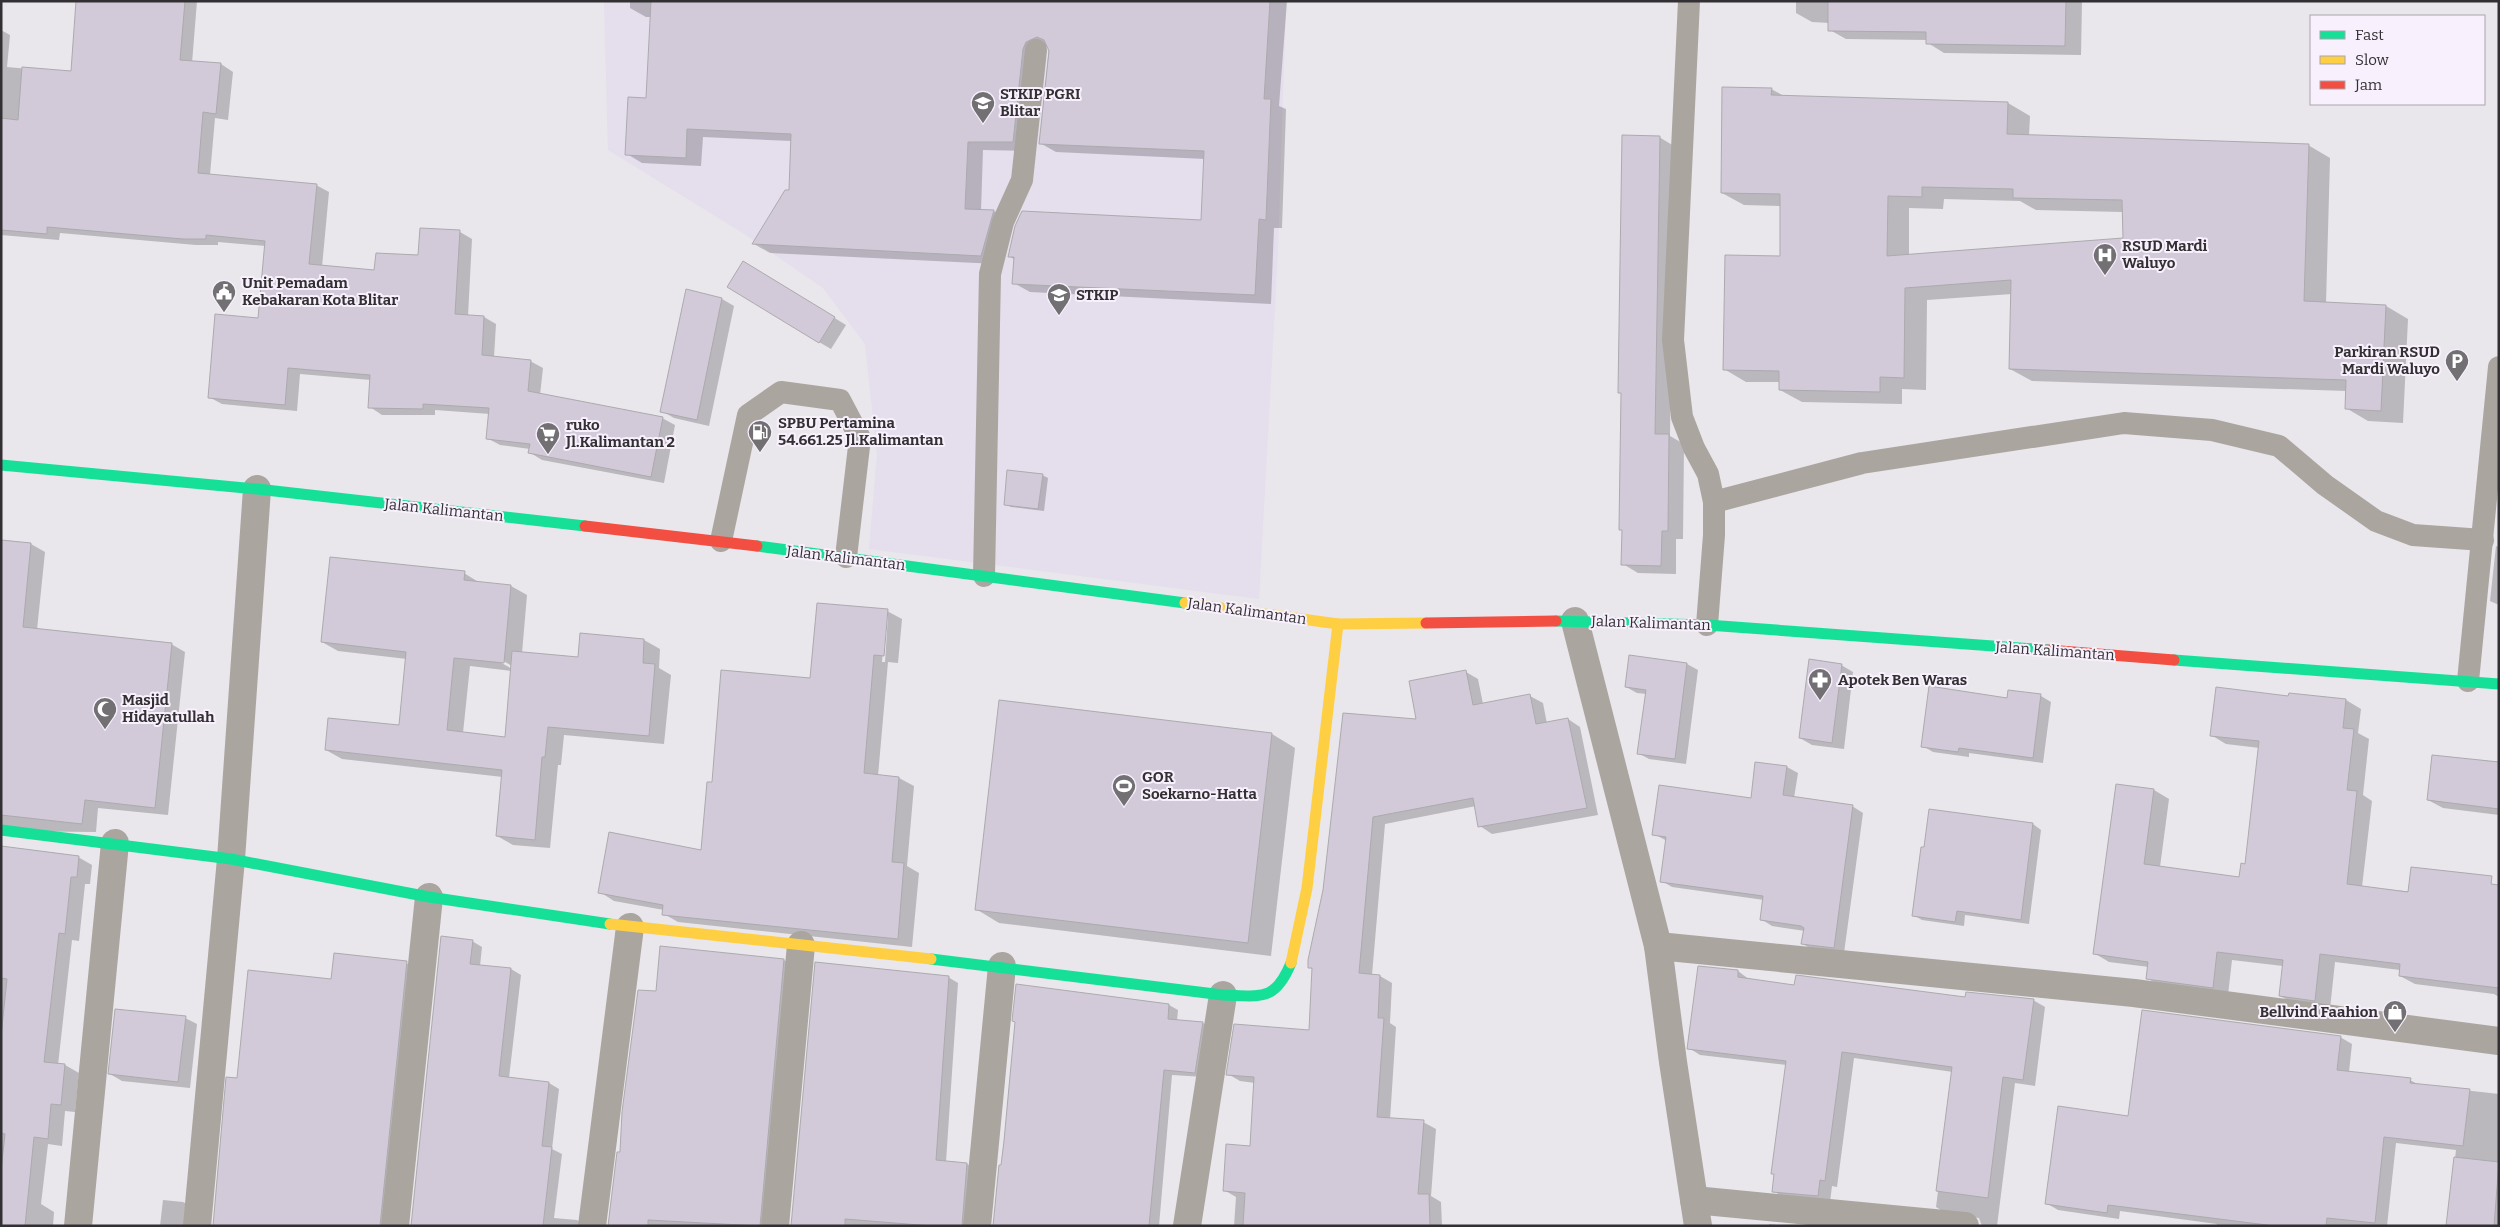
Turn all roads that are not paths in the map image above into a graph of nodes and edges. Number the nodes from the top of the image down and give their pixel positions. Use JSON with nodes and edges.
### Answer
{"nodes":[{"id":1,"x":1689,"y":1,"type":"edge"},
{"id":2,"x":1036,"y":50,"type":"dead end"},
{"id":3,"x":2499,"y":367,"type":"edge"},
{"id":4,"x":1,"y":465,"type":"edge"},
{"id":5,"x":257,"y":489,"type":"junction"},
{"id":6,"x":1714,"y":502,"type":"junction"},
{"id":7,"x":2483,"y":540,"type":"junction"},
{"id":8,"x":720,"y":541,"type":"junction"},
{"id":9,"x":846,"y":557,"type":"junction"},
{"id":10,"x":984,"y":576,"type":"junction"},
{"id":11,"x":1575,"y":621,"type":"junction"},
{"id":12,"x":1338,"y":624,"type":"junction"},
{"id":13,"x":1707,"y":625,"type":"junction"},
{"id":14,"x":2468,"y":681,"type":"junction"},
{"id":15,"x":2499,"y":684,"type":"edge"},
{"id":16,"x":1,"y":830,"type":"edge"},
{"id":17,"x":115,"y":843,"type":"junction"},
{"id":18,"x":231,"y":859,"type":"junction"},
{"id":19,"x":429,"y":897,"type":"junction"},
{"id":20,"x":630,"y":926,"type":"junction"},
{"id":21,"x":801,"y":944,"type":"junction"},
{"id":22,"x":1658,"y":946,"type":"junction"},
{"id":23,"x":1002,"y":966,"type":"junction"},
{"id":24,"x":1223,"y":995,"type":"junction"},
{"id":25,"x":2499,"y":1041,"type":"edge"},
{"id":26,"x":1696,"y":1213,"type":"edge"},
{"id":27,"x":78,"y":1226,"type":"edge"},
{"id":28,"x":197,"y":1226,"type":"edge"},
{"id":29,"x":395,"y":1226,"type":"edge"},
{"id":30,"x":592,"y":1226,"type":"edge"},
{"id":31,"x":775,"y":1226,"type":"edge"},
{"id":32,"x":977,"y":1226,"type":"edge"},
{"id":33,"x":1187,"y":1226,"type":"edge"},
{"id":34,"x":1965,"y":1226,"type":"edge"}],
"edges":[{"from":1,"to":6,"type":"lane"},
{"from":2,"to":10,"type":"lane"},
{"from":3,"to":7,"type":"lane"},
{"from":4,"to":5,"type":"main road","name":"Jalan Kalimantan"},
{"from":5,"to":8,"type":"main road","name":"Jalan Kalimantan"},
{"from":5,"to":18,"type":"street"},
{"from":6,"to":7,"type":"lane"},
{"from":6,"to":13,"type":"lane"},
{"from":7,"to":14,"type":"lane"},
{"from":8,"to":9,"type":"main road","name":"Jalan Kalimantan"},
{"from":8,"to":9,"type":"lane"},
{"from":9,"to":10,"type":"main road","name":"Jalan Kalimantan"},
{"from":10,"to":12,"type":"main road","name":"Jalan Kalimantan"},
{"from":11,"to":12,"type":"main road","name":"Jalan Kalimantan"},
{"from":11,"to":13,"type":"main road","name":"Jalan Kalimantan"},
{"from":11,"to":22,"type":"street"},
{"from":12,"to":24,"type":"main road"},
{"from":13,"to":14,"type":"main road","name":"Jalan Kalimantan"},
{"from":14,"to":15,"type":"main road","name":"Jalan Kalimantan"},
{"from":16,"to":17,"type":"main road"},
{"from":17,"to":18,"type":"main road"},
{"from":17,"to":27,"type":"street"},
{"from":18,"to":19,"type":"main road"},
{"from":18,"to":28,"type":"street"},
{"from":19,"to":20,"type":"main road"},
{"from":19,"to":29,"type":"street"},
{"from":20,"to":21,"type":"main road"},
{"from":20,"to":30,"type":"street"},
{"from":21,"to":23,"type":"main road"},
{"from":21,"to":31,"type":"street"},
{"from":22,"to":25,"type":"street"},
{"from":22,"to":26,"type":"street"},
{"from":23,"to":24,"type":"main road"},
{"from":23,"to":32,"type":"street"},
{"from":24,"to":33,"type":"street"},
{"from":26,"to":34,"type":"street"}]}
